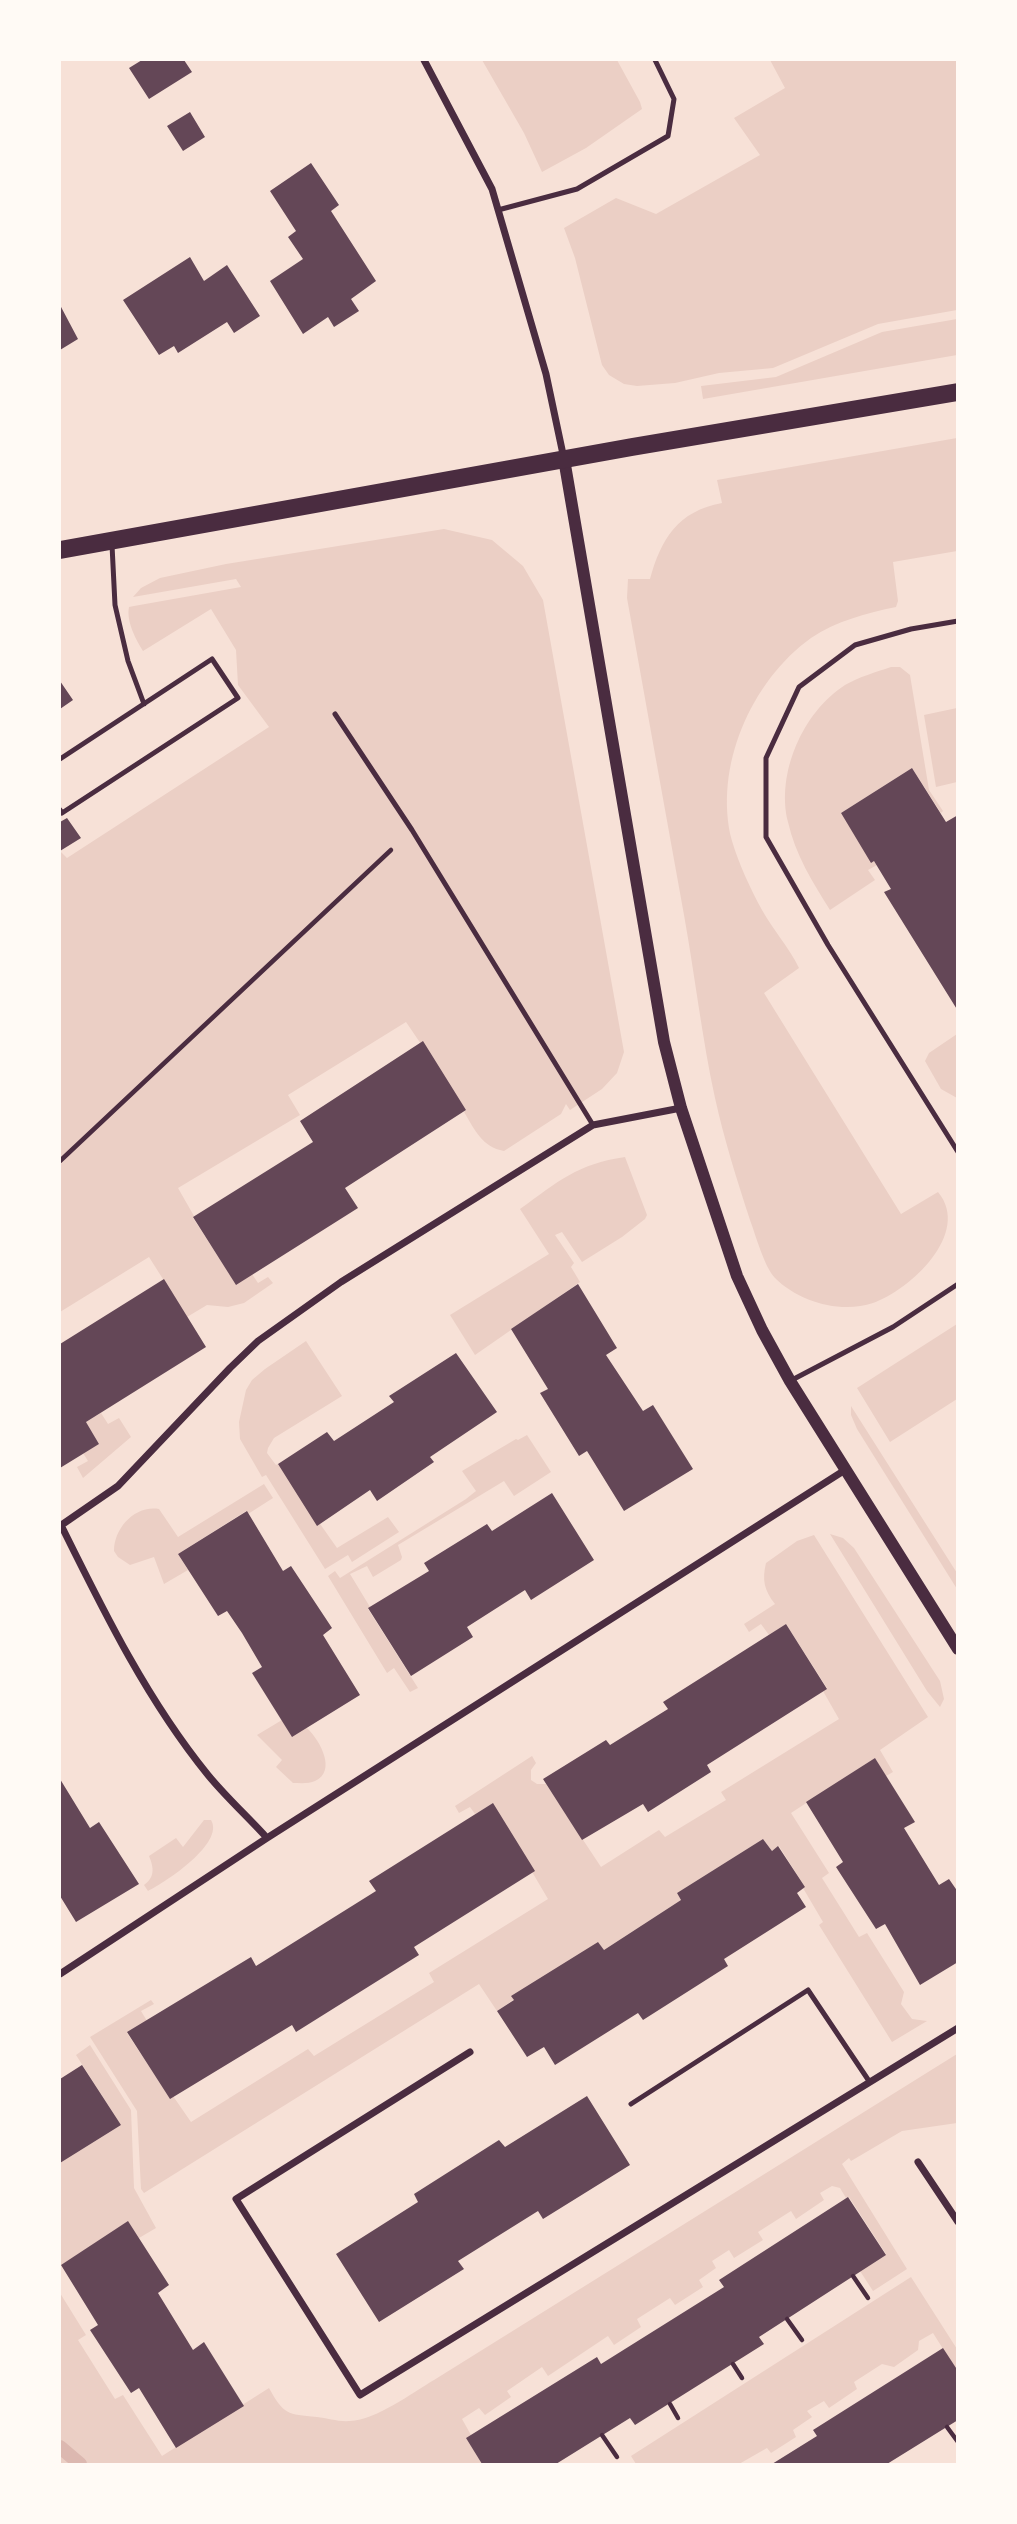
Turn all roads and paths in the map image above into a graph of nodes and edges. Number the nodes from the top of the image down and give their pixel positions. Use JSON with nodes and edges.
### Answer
{"nodes":[{"id":1,"x":424,"y":60,"type":"edge"},
{"id":2,"x":655,"y":60,"type":"edge"},
{"id":3,"x":498,"y":209,"type":"junction"},
{"id":4,"x":957,"y":392,"type":"edge"},
{"id":5,"x":564,"y":459,"type":"junction"},
{"id":6,"x":112,"y":542,"type":"junction"},
{"id":7,"x":60,"y":550,"type":"edge"},
{"id":8,"x":957,"y":621,"type":"edge"},
{"id":9,"x":144,"y":704,"type":"junction"},
{"id":10,"x":335,"y":715,"type":"dead end"},
{"id":11,"x":60,"y":759,"type":"edge"},
{"id":12,"x":60,"y":810,"type":"edge"},
{"id":13,"x":411,"y":830,"type":"junction"},
{"id":14,"x":681,"y":1108,"type":"junction"},
{"id":15,"x":593,"y":1125,"type":"junction"},
{"id":16,"x":957,"y":1151,"type":"edge"},
{"id":17,"x":60,"y":1161,"type":"edge"},
{"id":18,"x":957,"y":1284,"type":"edge"},
{"id":19,"x":790,"y":1381,"type":"junction"},
{"id":20,"x":845,"y":1470,"type":"junction"},
{"id":21,"x":60,"y":1525,"type":"edge"},
{"id":22,"x":957,"y":1649,"type":"edge"},
{"id":23,"x":267,"y":1838,"type":"junction"},
{"id":24,"x":60,"y":1974,"type":"edge"},
{"id":25,"x":957,"y":2028,"type":"edge"},
{"id":26,"x":470,"y":2052,"type":"dead end"},
{"id":27,"x":869,"y":2081,"type":"junction"},
{"id":28,"x":631,"y":2104,"type":"dead end"},
{"id":29,"x":918,"y":2162,"type":"dead end"},
{"id":30,"x":957,"y":2222,"type":"edge"},
{"id":31,"x":853,"y":2276,"type":"dead end"},
{"id":32,"x":868,"y":2298,"type":"dead end"},
{"id":33,"x":787,"y":2319,"type":"dead end"},
{"id":34,"x":802,"y":2340,"type":"dead end"},
{"id":35,"x":733,"y":2364,"type":"dead end"},
{"id":36,"x":742,"y":2378,"type":"dead end"},
{"id":37,"x":670,"y":2404,"type":"dead end"},
{"id":38,"x":678,"y":2418,"type":"dead end"},
{"id":39,"x":947,"y":2427,"type":"dead end"},
{"id":40,"x":602,"y":2435,"type":"dead end"},
{"id":41,"x":957,"y":2442,"type":"edge"},
{"id":42,"x":617,"y":2457,"type":"dead end"}],
"edges":[{"from":1,"to":3,"type":"street"},
{"from":2,"to":3,"type":"lane"},
{"from":3,"to":5,"type":"street"},
{"from":4,"to":5,"type":"main road"},
{"from":5,"to":6,"type":"main road"},
{"from":5,"to":14,"type":"street"},
{"from":6,"to":7,"type":"main road"},
{"from":6,"to":9,"type":"lane"},
{"from":8,"to":16,"type":"lane"},
{"from":9,"to":11,"type":"lane"},
{"from":9,"to":12,"type":"lane"},
{"from":10,"to":13,"type":"lane"},
{"from":13,"to":15,"type":"lane"},
{"from":13,"to":17,"type":"path"},
{"from":14,"to":15,"type":"street"},
{"from":14,"to":19,"type":"street"},
{"from":15,"to":21,"type":"street"},
{"from":18,"to":19,"type":"lane"},
{"from":19,"to":20,"type":"street"},
{"from":20,"to":22,"type":"street"},
{"from":20,"to":23,"type":"street"},
{"from":21,"to":23,"type":"street"},
{"from":23,"to":24,"type":"street"},
{"from":25,"to":27,"type":"street"},
{"from":26,"to":27,"type":"street"},
{"from":27,"to":28,"type":"lane"},
{"from":29,"to":30,"type":"street"},
{"from":31,"to":32,"type":"path"},
{"from":33,"to":34,"type":"path"},
{"from":35,"to":36,"type":"path"},
{"from":37,"to":38,"type":"path"},
{"from":39,"to":41,"type":"path"},
{"from":40,"to":42,"type":"path"}]}
